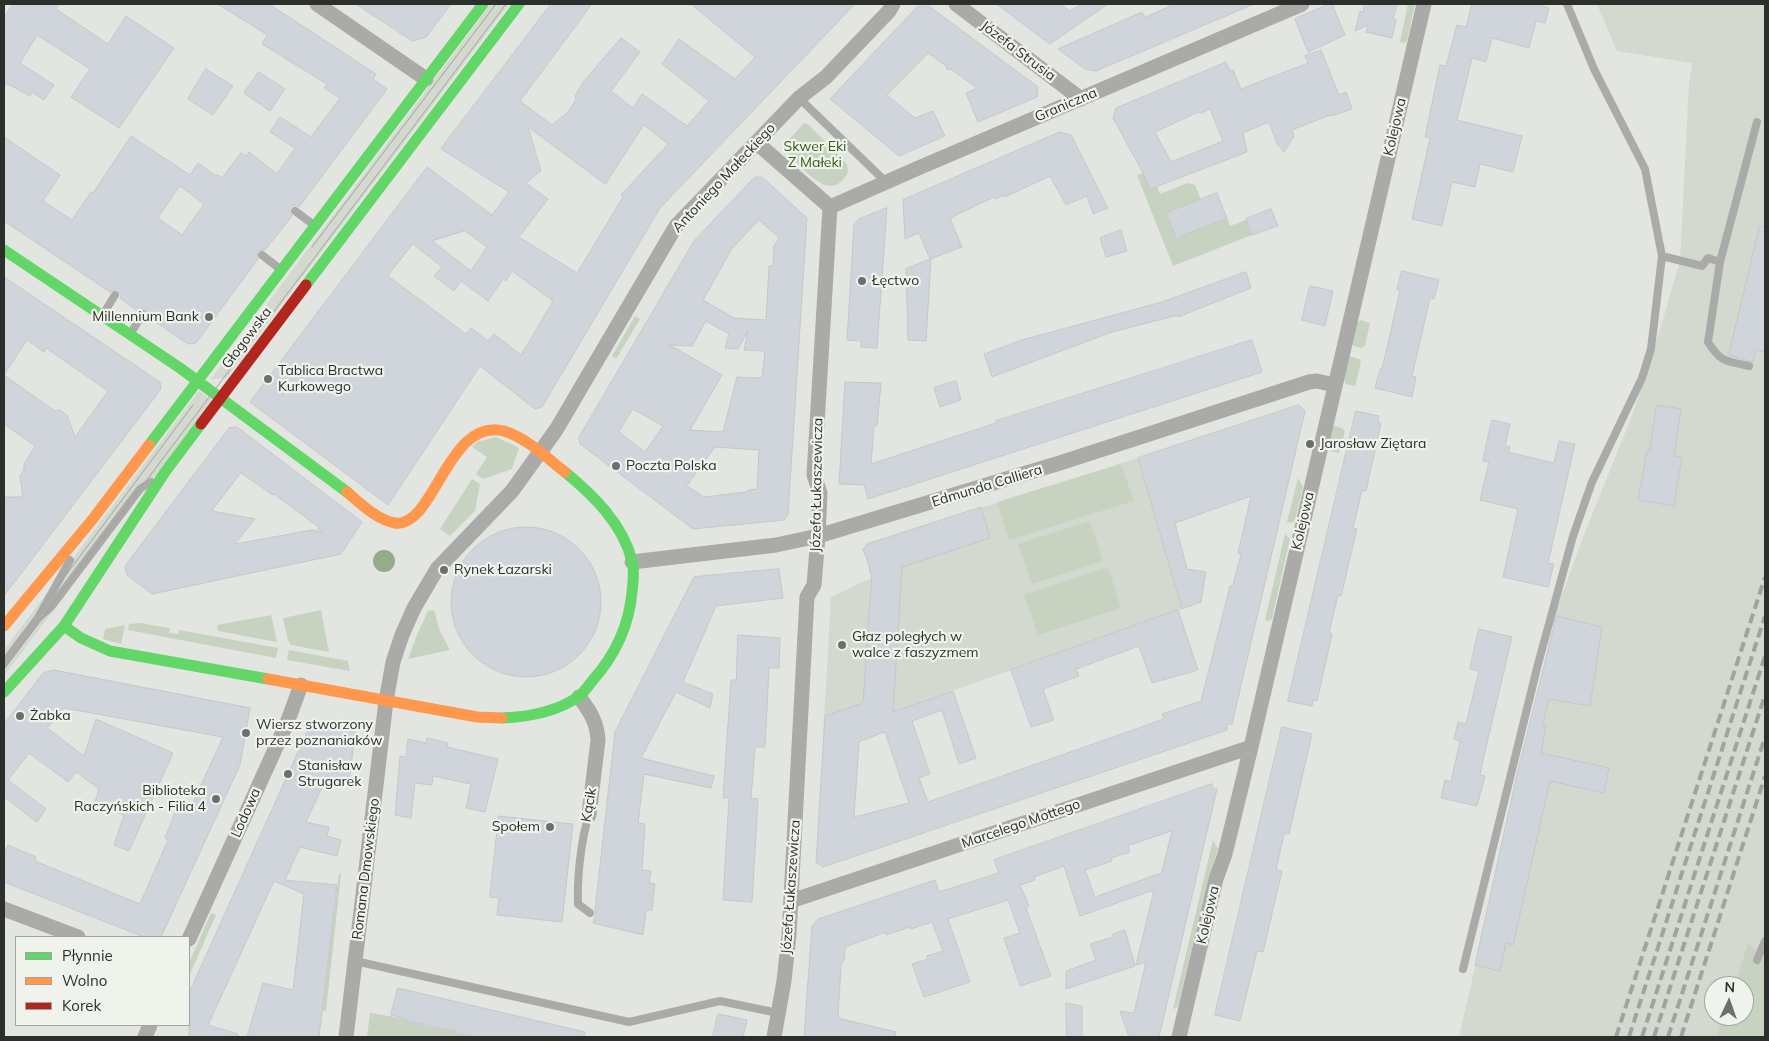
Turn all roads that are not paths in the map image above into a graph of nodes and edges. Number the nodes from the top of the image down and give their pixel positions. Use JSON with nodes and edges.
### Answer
{"nodes":[{"id":1,"x":317,"y":4,"type":"edge"},
{"id":2,"x":483,"y":4,"type":"edge"},
{"id":3,"x":519,"y":4,"type":"edge"},
{"id":4,"x":893,"y":4,"type":"edge"},
{"id":5,"x":956,"y":4,"type":"edge"},
{"id":6,"x":1302,"y":4,"type":"edge"},
{"id":7,"x":1424,"y":4,"type":"edge"},
{"id":8,"x":1567,"y":4,"type":"edge"},
{"id":9,"x":426,"y":79,"type":"junction"},
{"id":10,"x":799,"y":98,"type":"junction"},
{"id":11,"x":1081,"y":99,"type":"junction"},
{"id":12,"x":1757,"y":122,"type":"dead end"},
{"id":13,"x":756,"y":143,"type":"junction"},
{"id":14,"x":886,"y":182,"type":"junction"},
{"id":15,"x":830,"y":207,"type":"junction"},
{"id":16,"x":295,"y":212,"type":"dead end"},
{"id":17,"x":315,"y":226,"type":"junction"},
{"id":18,"x":4,"y":250,"type":"edge"},
{"id":19,"x":262,"y":255,"type":"dead end"},
{"id":20,"x":1662,"y":256,"type":"junction"},
{"id":21,"x":1720,"y":262,"type":"junction"},
{"id":22,"x":282,"y":270,"type":"junction"},
{"id":23,"x":115,"y":295,"type":"dead end"},
{"id":24,"x":143,"y":314,"type":"dead end"},
{"id":25,"x":102,"y":316,"type":"junction"},
{"id":26,"x":130,"y":334,"type":"junction"},
{"id":27,"x":1749,"y":366,"type":"dead end"},
{"id":28,"x":197,"y":381,"type":"junction"},
{"id":29,"x":1334,"y":385,"type":"junction"},
{"id":30,"x":220,"y":398,"type":"junction"},
{"id":31,"x":540,"y":453,"type":"junction"},
{"id":32,"x":165,"y":472,"type":"junction"},
{"id":33,"x":92,"y":520,"type":"junction"},
{"id":34,"x":818,"y":536,"type":"junction"},
{"id":35,"x":632,"y":562,"type":"junction"},
{"id":36,"x":38,"y":618,"type":"junction"},
{"id":37,"x":4,"y":626,"type":"edge"},
{"id":38,"x":64,"y":626,"type":"junction"},
{"id":39,"x":4,"y":663,"type":"edge"},
{"id":40,"x":301,"y":685,"type":"junction"},
{"id":41,"x":4,"y":692,"type":"edge"},
{"id":42,"x":579,"y":697,"type":"junction"},
{"id":43,"x":386,"y":701,"type":"junction"},
{"id":44,"x":1251,"y":747,"type":"junction"},
{"id":45,"x":589,"y":815,"type":"joint"},
{"id":46,"x":791,"y":902,"type":"junction"},
{"id":47,"x":4,"y":908,"type":"edge"},
{"id":48,"x":590,"y":913,"type":"dead end"},
{"id":49,"x":75,"y":936,"type":"edge"},
{"id":50,"x":190,"y":938,"type":"edge"},
{"id":51,"x":1765,"y":941,"type":"edge"},
{"id":52,"x":1757,"y":960,"type":"dead end"},
{"id":53,"x":355,"y":961,"type":"junction"},
{"id":54,"x":1463,"y":969,"type":"dead end"},
{"id":55,"x":778,"y":1013,"type":"junction"},
{"id":56,"x":346,"y":1037,"type":"edge"},
{"id":57,"x":774,"y":1037,"type":"edge"},
{"id":58,"x":1179,"y":1037,"type":"edge"}],
"edges":[{"from":1,"to":9,"type":"street"},
{"from":2,"to":9,"type":"street","name":"Głogowska"},
{"from":3,"to":30,"type":"street","name":"Głogowska"},
{"from":4,"to":10,"type":"street","name":"Antoniego Małeckiego"},
{"from":5,"to":11,"type":"street","name":"Józefa Strusia"},
{"from":6,"to":11,"type":"street","name":"Graniczna"},
{"from":7,"to":29,"type":"street","name":"Kolejowa"},
{"from":8,"to":20,"type":"lane"},
{"from":9,"to":17,"type":"street","name":"Głogowska"},
{"from":10,"to":13,"type":"street","name":"Antoniego Małeckiego"},
{"from":10,"to":14,"type":"lane"},
{"from":11,"to":14,"type":"street","name":"Graniczna"},
{"from":12,"to":21,"type":"lane"},
{"from":13,"to":15,"type":"street"},
{"from":13,"to":31,"type":"street","name":"Antoniego Małeckiego"},
{"from":14,"to":15,"type":"street","name":"Graniczna"},
{"from":15,"to":34,"type":"street","name":"Józefa Łukaszewicza"},
{"from":16,"to":17,"type":"lane"},
{"from":17,"to":22,"type":"street","name":"Głogowska"},
{"from":18,"to":25,"type":"street"},
{"from":19,"to":22,"type":"lane"},
{"from":20,"to":21,"type":"lane"},
{"from":20,"to":54,"type":"lane"},
{"from":21,"to":27,"type":"lane"},
{"from":22,"to":28,"type":"street","name":"Głogowska"},
{"from":23,"to":25,"type":"lane"},
{"from":24,"to":26,"type":"lane"},
{"from":25,"to":26,"type":"street"},
{"from":26,"to":28,"type":"street"},
{"from":28,"to":30,"type":"street"},
{"from":28,"to":33,"type":"street","name":"Głogowska"},
{"from":29,"to":34,"type":"street","name":"Edmunda Calliera"},
{"from":29,"to":44,"type":"street","name":"Kolejowa"},
{"from":30,"to":31,"type":"street"},
{"from":30,"to":32,"type":"street","name":"Głogowska"},
{"from":31,"to":35,"type":"street"},
{"from":31,"to":43,"type":"street"},
{"from":32,"to":36,"type":"lane"},
{"from":32,"to":38,"type":"street","name":"Głogowska"},
{"from":33,"to":36,"type":"lane"},
{"from":33,"to":37,"type":"street","name":"Głogowska"},
{"from":34,"to":35,"type":"street","name":"Edmunda Calliera"},
{"from":34,"to":46,"type":"street","name":"Józefa Łukaszewicza"},
{"from":35,"to":42,"type":"street"},
{"from":36,"to":39,"type":"lane"},
{"from":38,"to":40,"type":"street"},
{"from":38,"to":41,"type":"street","name":"Głogowska"},
{"from":40,"to":43,"type":"street"},
{"from":40,"to":50,"type":"street","name":"Lodowa"},
{"from":42,"to":43,"type":"street"},
{"from":42,"to":45,"type":"street","name":"Kącik"},
{"from":43,"to":53,"type":"street","name":"Romana Dmowskiego"},
{"from":44,"to":46,"type":"street","name":"Marcelego Mottego"},
{"from":44,"to":58,"type":"street","name":"Kolejowa"},
{"from":45,"to":48,"type":"lane","name":"Kącik"},
{"from":46,"to":55,"type":"street","name":"Józefa Łukaszewicza"},
{"from":47,"to":49,"type":"street"},
{"from":51,"to":52,"type":"lane"},
{"from":53,"to":55,"type":"lane"},
{"from":53,"to":56,"type":"street","name":"Romana Dmowskiego"},
{"from":55,"to":57,"type":"street","name":"Józefa Łukaszewicza"}]}
